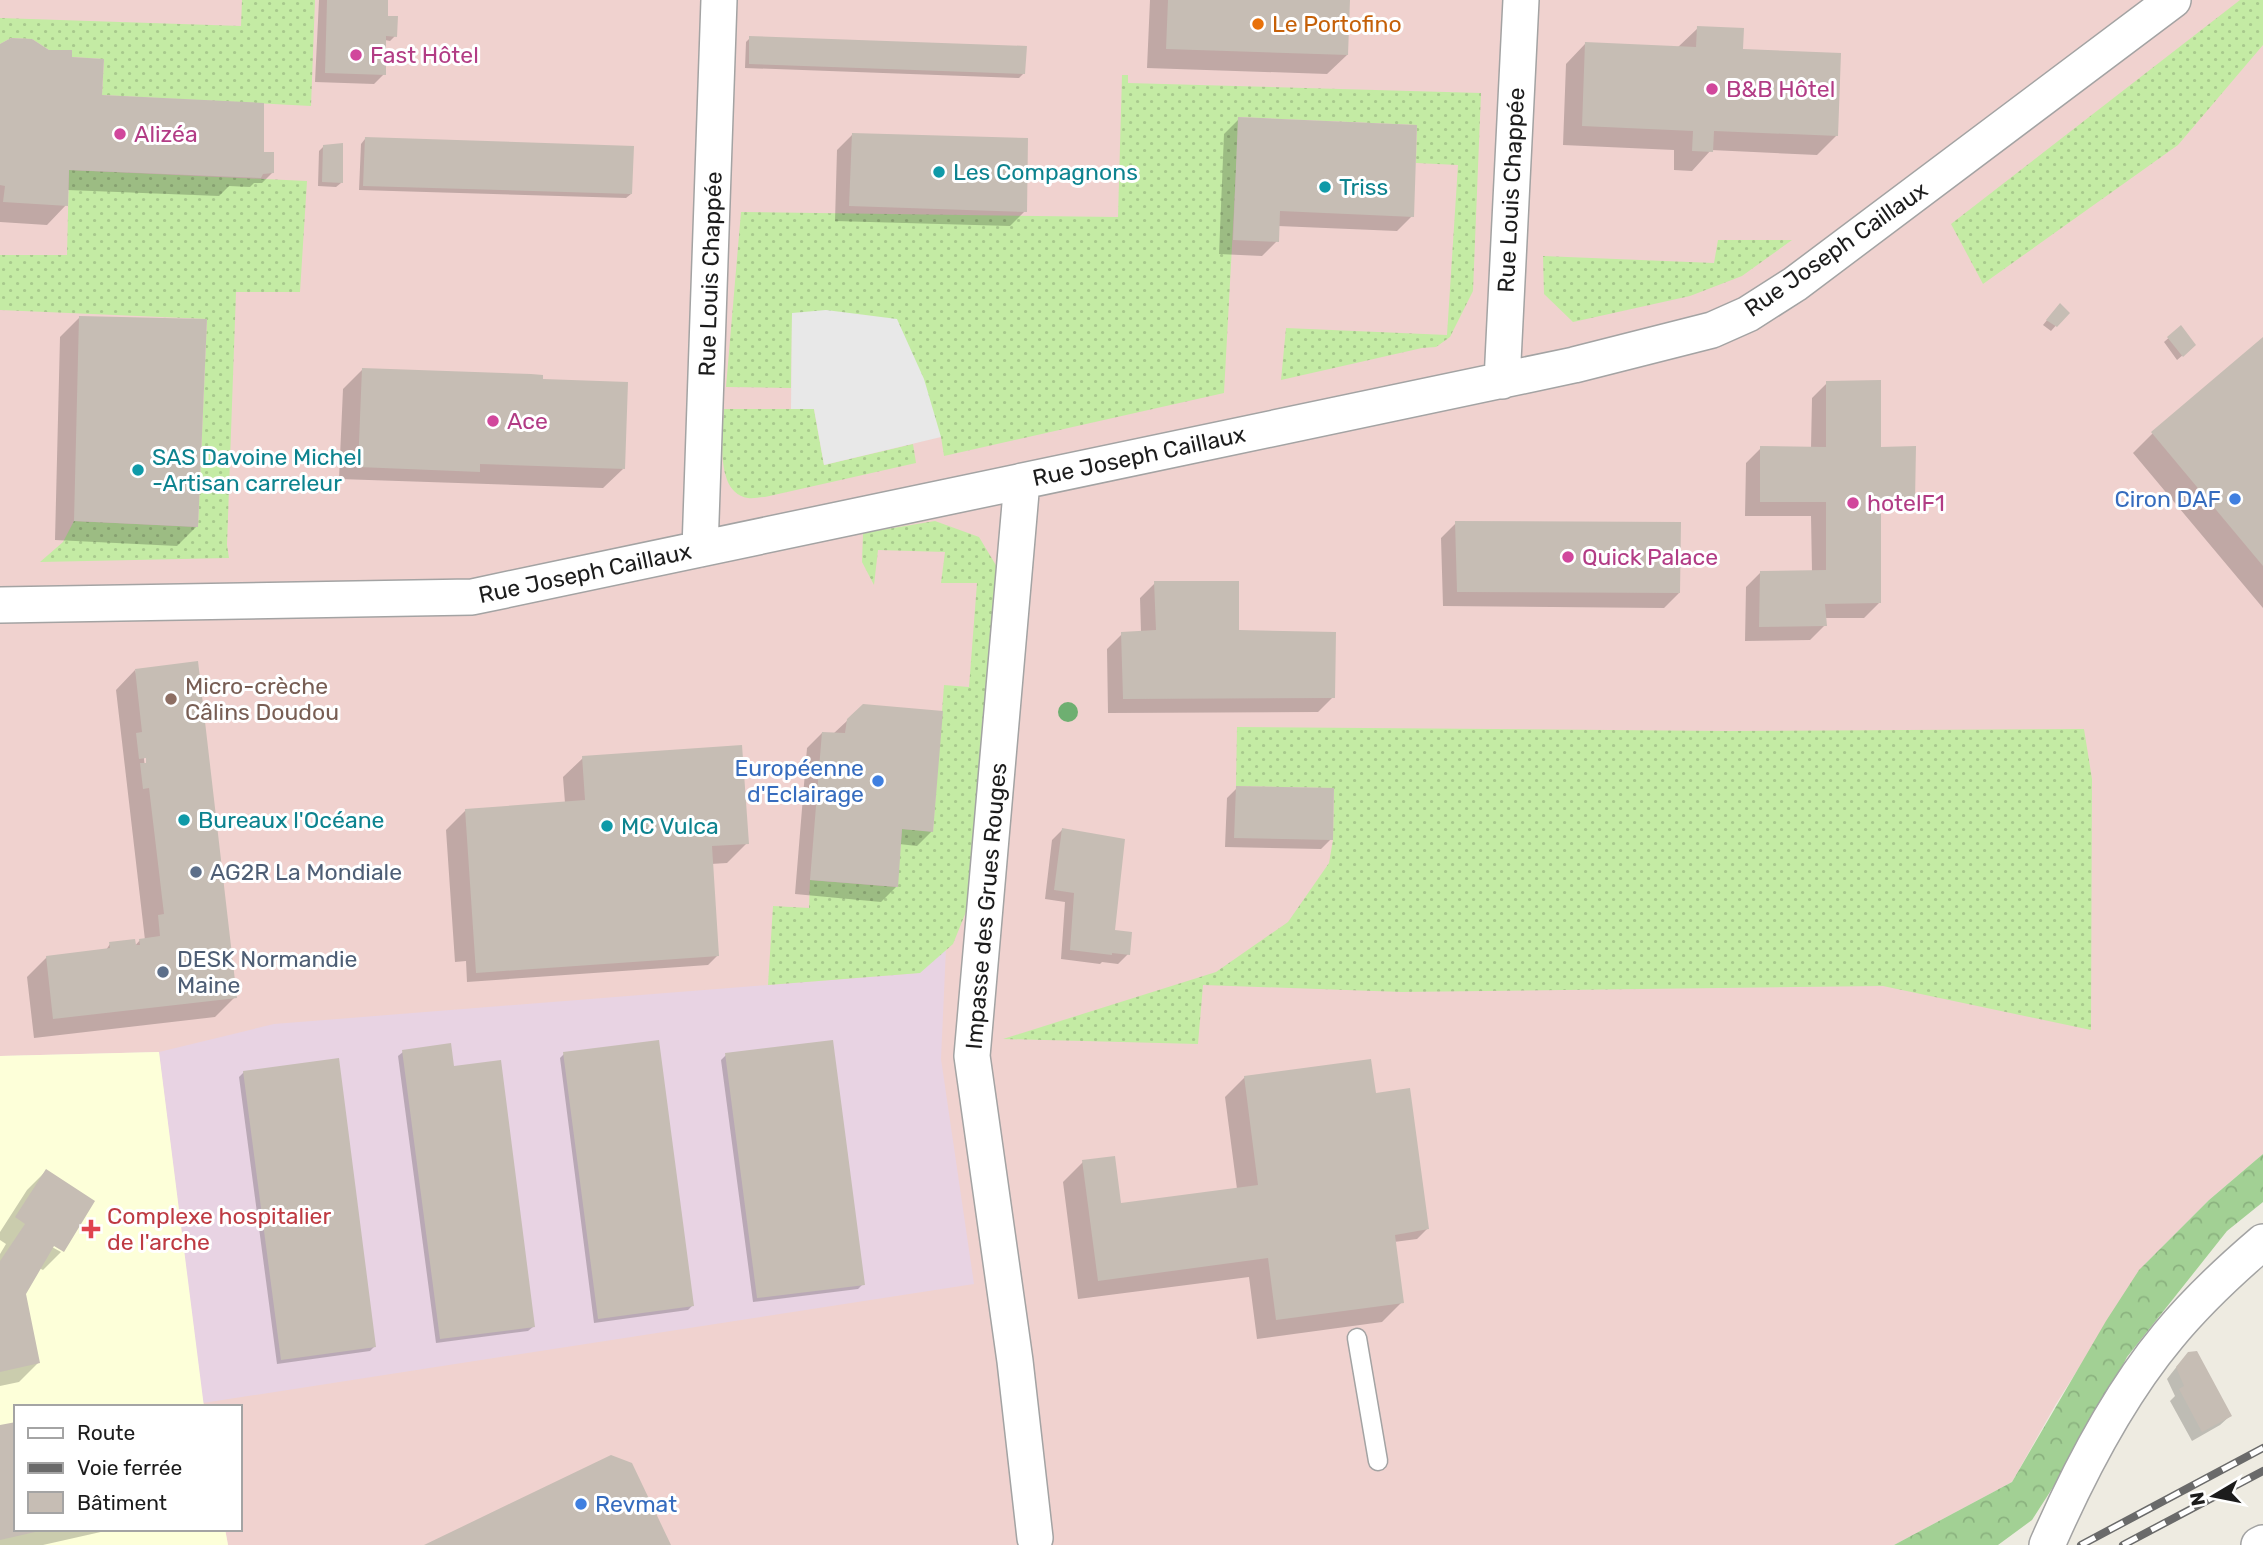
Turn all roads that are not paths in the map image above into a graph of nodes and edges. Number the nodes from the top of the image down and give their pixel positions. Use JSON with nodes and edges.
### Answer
{"nodes":[{"id":1,"x":719,"y":0,"type":"edge"},
{"id":2,"x":1521,"y":0,"type":"edge"},
{"id":3,"x":2173,"y":0,"type":"edge"},
{"id":4,"x":1502,"y":380,"type":"junction"},
{"id":5,"x":1021,"y":481,"type":"junction"},
{"id":6,"x":699,"y":549,"type":"junction"},
{"id":7,"x":0,"y":605,"type":"edge"},
{"id":8,"x":2263,"y":1242,"type":"edge"},
{"id":9,"x":1357,"y":1338,"type":"dead end"},
{"id":10,"x":1378,"y":1461,"type":"dead end"},
{"id":11,"x":1035,"y":1538,"type":"dead end"},
{"id":12,"x":2047,"y":1545,"type":"edge"}],
"edges":[{"from":1,"to":6,"type":"street","name":"Rue Louis Chappée"},
{"from":2,"to":4,"type":"street","name":"Rue Louis Chappée"},
{"from":3,"to":4,"type":"street","name":"Rue Joseph Caillaux"},
{"from":4,"to":5,"type":"street","name":"Rue Joseph Caillaux"},
{"from":5,"to":6,"type":"street","name":"Rue Joseph Caillaux"},
{"from":5,"to":11,"type":"street","name":"Impasse des Grues Rouges"},
{"from":6,"to":7,"type":"street","name":"Rue Joseph Caillaux"},
{"from":8,"to":12,"type":"street"},
{"from":9,"to":10,"type":"lane"}]}
